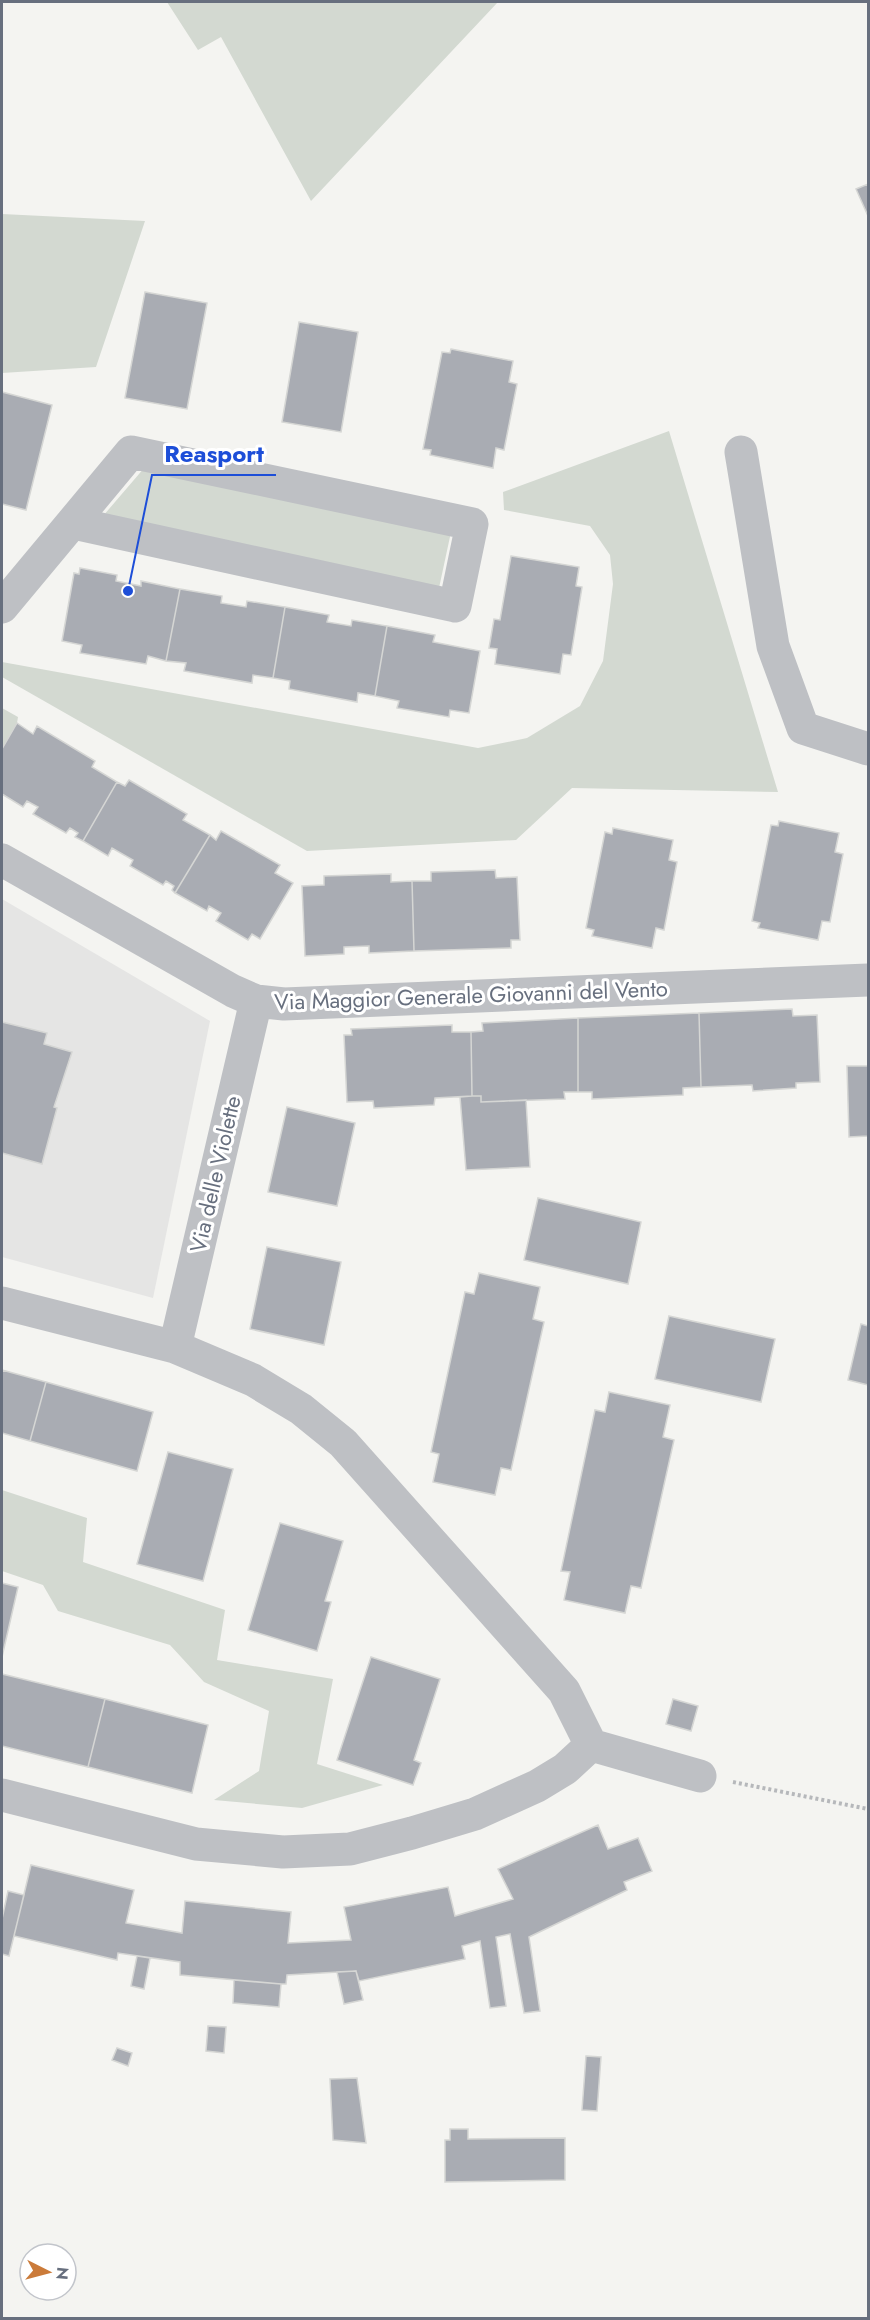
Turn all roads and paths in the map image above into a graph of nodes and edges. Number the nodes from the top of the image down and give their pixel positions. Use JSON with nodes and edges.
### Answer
{"nodes":[{"id":1,"x":741,"y":452,"type":"dead end"},
{"id":2,"x":73,"y":524,"type":"junction"},
{"id":3,"x":2,"y":607,"type":"edge"},
{"id":4,"x":868,"y":749,"type":"edge"},
{"id":5,"x":2,"y":860,"type":"edge"},
{"id":6,"x":868,"y":980,"type":"edge"},
{"id":7,"x":256,"y":1001,"type":"junction"},
{"id":8,"x":2,"y":1303,"type":"edge"},
{"id":9,"x":175,"y":1347,"type":"junction"},
{"id":10,"x":591,"y":1746,"type":"junction"},
{"id":11,"x":700,"y":1776,"type":"joint"},
{"id":12,"x":2,"y":1795,"type":"edge"},
{"id":13,"x":868,"y":1809,"type":"edge"}],
"edges":[{"from":1,"to":4,"type":"street"},
{"from":2,"to":2,"type":"street"},
{"from":2,"to":3,"type":"street"},
{"from":5,"to":7,"type":"street","name":"Via Maggior Generale Giovanni del Vento"},
{"from":6,"to":7,"type":"street","name":"Via Maggior Generale Giovanni del Vento"},
{"from":7,"to":9,"type":"street","name":"Via delle Violette"},
{"from":8,"to":9,"type":"street"},
{"from":9,"to":10,"type":"street"},
{"from":10,"to":11,"type":"street"},
{"from":10,"to":12,"type":"street"},
{"from":11,"to":13,"type":"path"}]}
